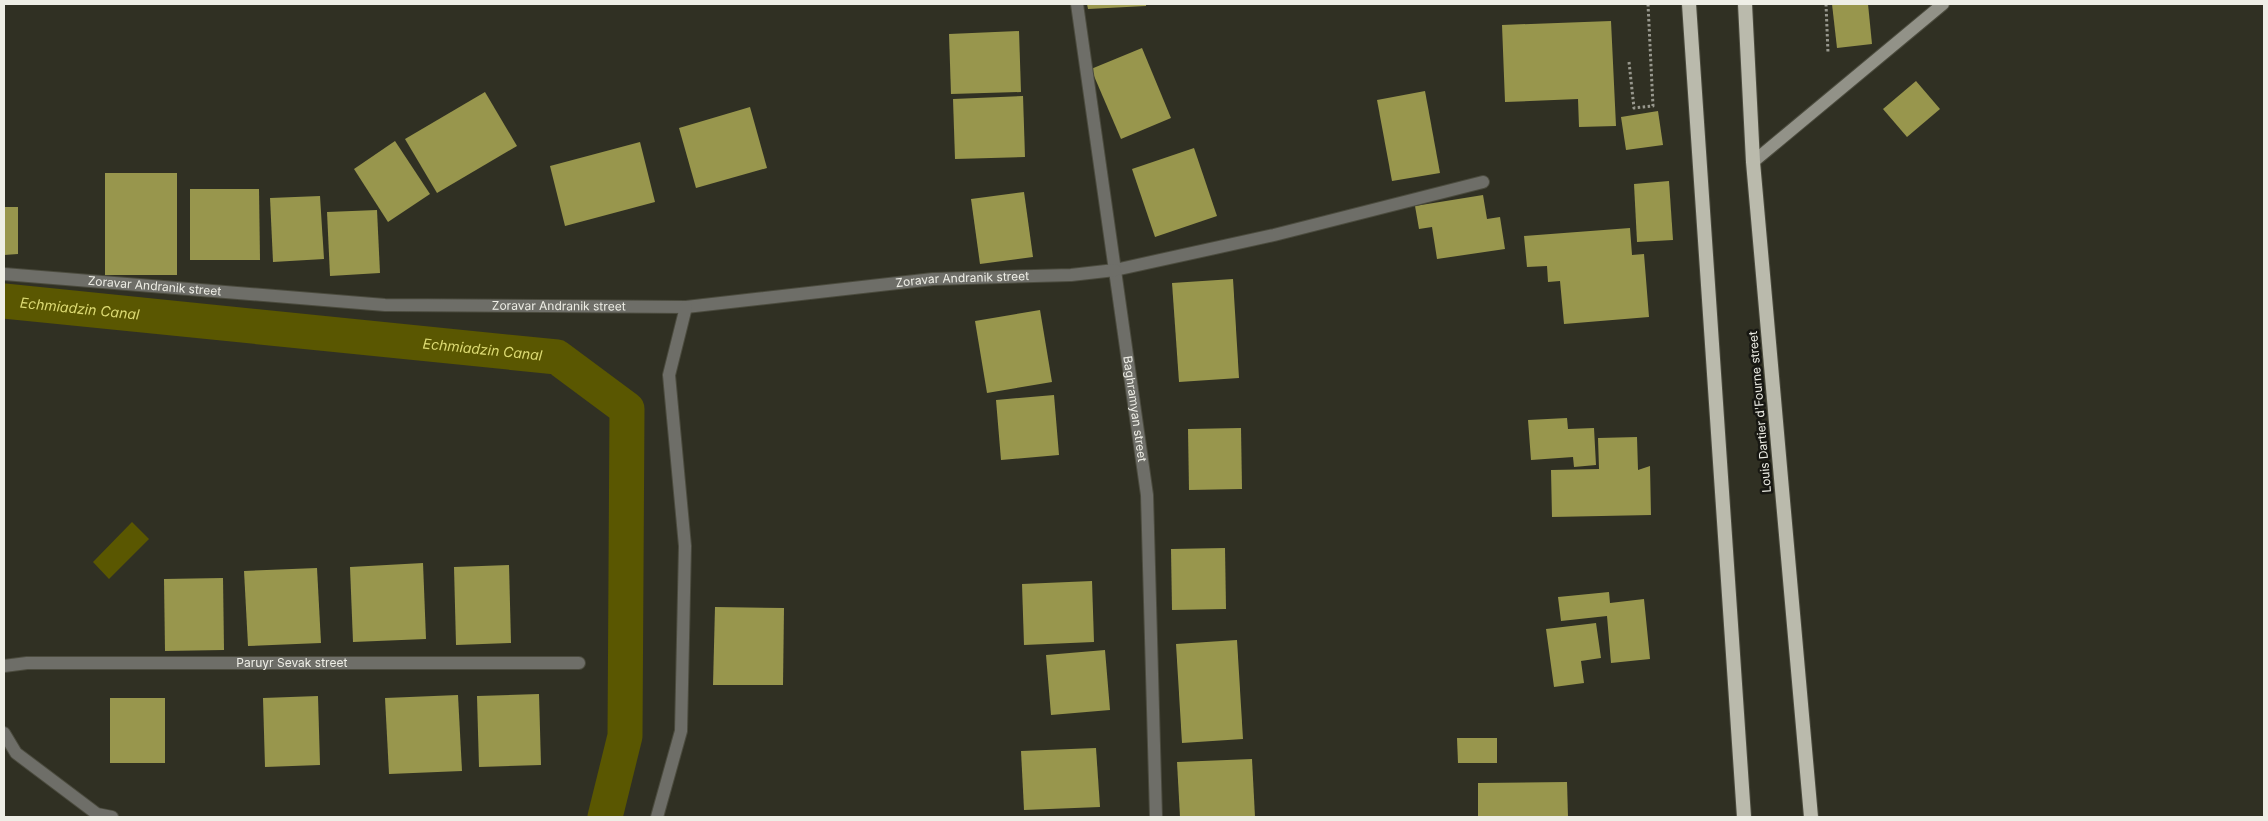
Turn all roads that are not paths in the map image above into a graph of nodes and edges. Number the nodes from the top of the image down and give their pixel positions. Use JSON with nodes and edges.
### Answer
{"nodes":[{"id":1,"x":1077,"y":4,"type":"edge"},
{"id":2,"x":1689,"y":4,"type":"edge"},
{"id":3,"x":1745,"y":4,"type":"edge"},
{"id":4,"x":1943,"y":4,"type":"edge"},
{"id":5,"x":1753,"y":162,"type":"junction"},
{"id":6,"x":1483,"y":182,"type":"dead end"},
{"id":7,"x":1115,"y":270,"type":"junction"},
{"id":8,"x":4,"y":274,"type":"edge"},
{"id":9,"x":686,"y":307,"type":"junction"},
{"id":10,"x":579,"y":663,"type":"dead end"},
{"id":11,"x":4,"y":666,"type":"edge"},
{"id":12,"x":4,"y":734,"type":"edge"},
{"id":13,"x":112,"y":817,"type":"edge"},
{"id":14,"x":658,"y":817,"type":"edge"},
{"id":15,"x":1156,"y":817,"type":"edge"},
{"id":16,"x":1744,"y":817,"type":"edge"},
{"id":17,"x":1811,"y":817,"type":"edge"}],
"edges":[{"from":1,"to":7,"type":"street","name":"Baghramyan street"},
{"from":2,"to":16,"type":"highway"},
{"from":3,"to":5,"type":"highway","name":"Louis Dartier d'Fourne street"},
{"from":4,"to":5,"type":"main road"},
{"from":5,"to":17,"type":"highway","name":"Louis Dartier d'Fourne street"},
{"from":6,"to":7,"type":"street","name":"Zoravar Andranik street"},
{"from":7,"to":9,"type":"street","name":"Zoravar Andranik street"},
{"from":7,"to":15,"type":"street","name":"Baghramyan street"},
{"from":8,"to":9,"type":"street","name":"Zoravar Andranik street"},
{"from":9,"to":14,"type":"street"},
{"from":10,"to":11,"type":"street","name":"Paruyr Sevak street"},
{"from":12,"to":13,"type":"street"}]}
